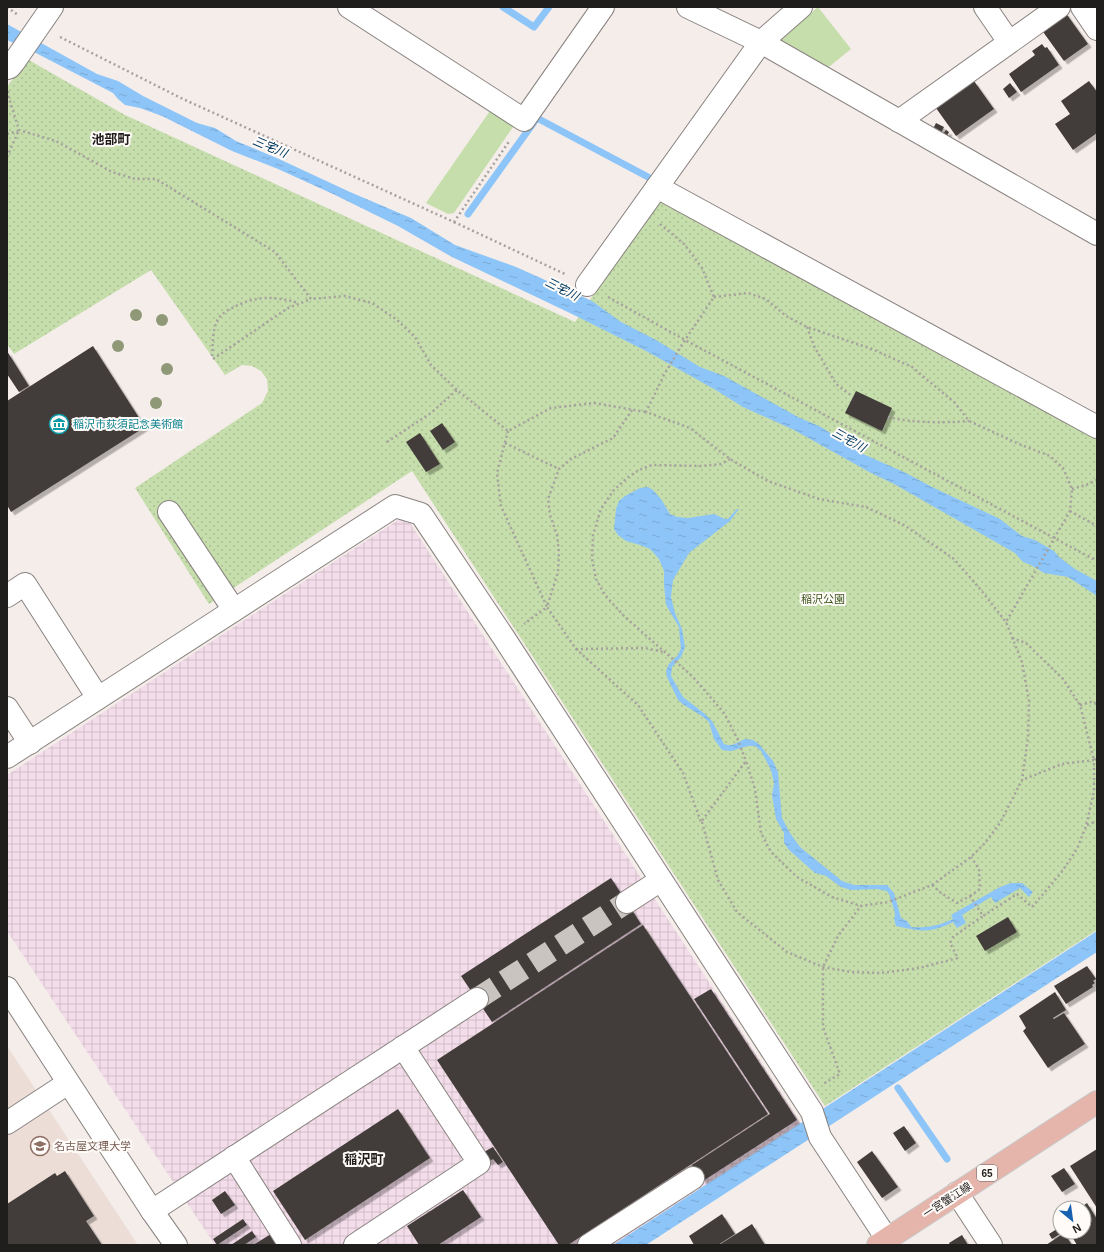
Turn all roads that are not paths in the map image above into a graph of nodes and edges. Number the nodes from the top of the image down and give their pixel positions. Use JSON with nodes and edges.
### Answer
{"nodes":[{"id":1,"x":52,"y":7,"type":"edge"},
{"id":2,"x":349,"y":7,"type":"edge"},
{"id":3,"x":603,"y":7,"type":"edge"},
{"id":4,"x":688,"y":7,"type":"edge"},
{"id":5,"x":801,"y":7,"type":"edge"},
{"id":6,"x":985,"y":7,"type":"edge"},
{"id":7,"x":1059,"y":7,"type":"edge"},
{"id":8,"x":1082,"y":7,"type":"edge"},
{"id":9,"x":1097,"y":28,"type":"edge"},
{"id":10,"x":761,"y":42,"type":"junction"},
{"id":11,"x":1009,"y":42,"type":"junction"},
{"id":12,"x":12,"y":64,"type":"edge"},
{"id":13,"x":899,"y":121,"type":"junction"},
{"id":14,"x":657,"y":187,"type":"junction"},
{"id":15,"x":1097,"y":234,"type":"edge"},
{"id":16,"x":587,"y":285,"type":"road end"},
{"id":17,"x":1097,"y":427,"type":"edge"},
{"id":18,"x":168,"y":512,"type":"dead end"},
{"id":19,"x":7,"y":596,"type":"edge"},
{"id":20,"x":234,"y":610,"type":"junction"},
{"id":21,"x":98,"y":698,"type":"junction"},
{"id":22,"x":7,"y":708,"type":"edge"},
{"id":23,"x":30,"y":743,"type":"junction"},
{"id":24,"x":7,"y":757,"type":"edge"},
{"id":25,"x":661,"y":880,"type":"junction"},
{"id":26,"x":626,"y":902,"type":"tunnel mouth"},
{"id":27,"x":7,"y":988,"type":"edge"},
{"id":28,"x":477,"y":999,"type":"tunnel mouth"},
{"id":29,"x":403,"y":1047,"type":"junction"},
{"id":30,"x":68,"y":1083,"type":"junction"},
{"id":31,"x":1097,"y":1102,"type":"edge"},
{"id":32,"x":7,"y":1123,"type":"edge"},
{"id":33,"x":234,"y":1157,"type":"junction"},
{"id":34,"x":693,"y":1178,"type":"dead end"},
{"id":35,"x":957,"y":1193,"type":"junction"},
{"id":36,"x":152,"y":1211,"type":"junction"},
{"id":37,"x":882,"y":1242,"type":"edge"},
{"id":38,"x":176,"y":1245,"type":"edge"},
{"id":39,"x":290,"y":1245,"type":"edge"},
{"id":40,"x":355,"y":1245,"type":"edge"},
{"id":41,"x":589,"y":1245,"type":"edge"},
{"id":42,"x":991,"y":1245,"type":"edge"}],
"edges":[{"from":1,"to":12,"type":"street"},
{"from":2,"to":3,"type":"street"},
{"from":4,"to":10,"type":"street"},
{"from":5,"to":10,"type":"street"},
{"from":6,"to":11,"type":"street"},
{"from":7,"to":11,"type":"street"},
{"from":8,"to":9,"type":"street"},
{"from":10,"to":13,"type":"street"},
{"from":10,"to":14,"type":"street"},
{"from":11,"to":13,"type":"street"},
{"from":13,"to":15,"type":"street"},
{"from":14,"to":16,"type":"street"},
{"from":14,"to":17,"type":"street"},
{"from":18,"to":20,"type":"street"},
{"from":19,"to":21,"type":"street"},
{"from":20,"to":21,"type":"street"},
{"from":20,"to":25,"type":"street"},
{"from":21,"to":23,"type":"street"},
{"from":22,"to":23,"type":"street"},
{"from":23,"to":24,"type":"street"},
{"from":25,"to":26,"type":"street"},
{"from":25,"to":37,"type":"street"},
{"from":27,"to":30,"type":"street"},
{"from":28,"to":29,"type":"street"},
{"from":29,"to":33,"type":"street"},
{"from":29,"to":40,"type":"street"},
{"from":30,"to":32,"type":"street"},
{"from":30,"to":36,"type":"street"},
{"from":31,"to":35,"type":"main road","name":"一宮蟹江線","number":"65"},
{"from":33,"to":36,"type":"street"},
{"from":33,"to":39,"type":"street"},
{"from":34,"to":41,"type":"street"},
{"from":35,"to":37,"type":"main road","name":"一宮蟹江線","number":"65"},
{"from":35,"to":42,"type":"street"},
{"from":36,"to":38,"type":"street"}]}
